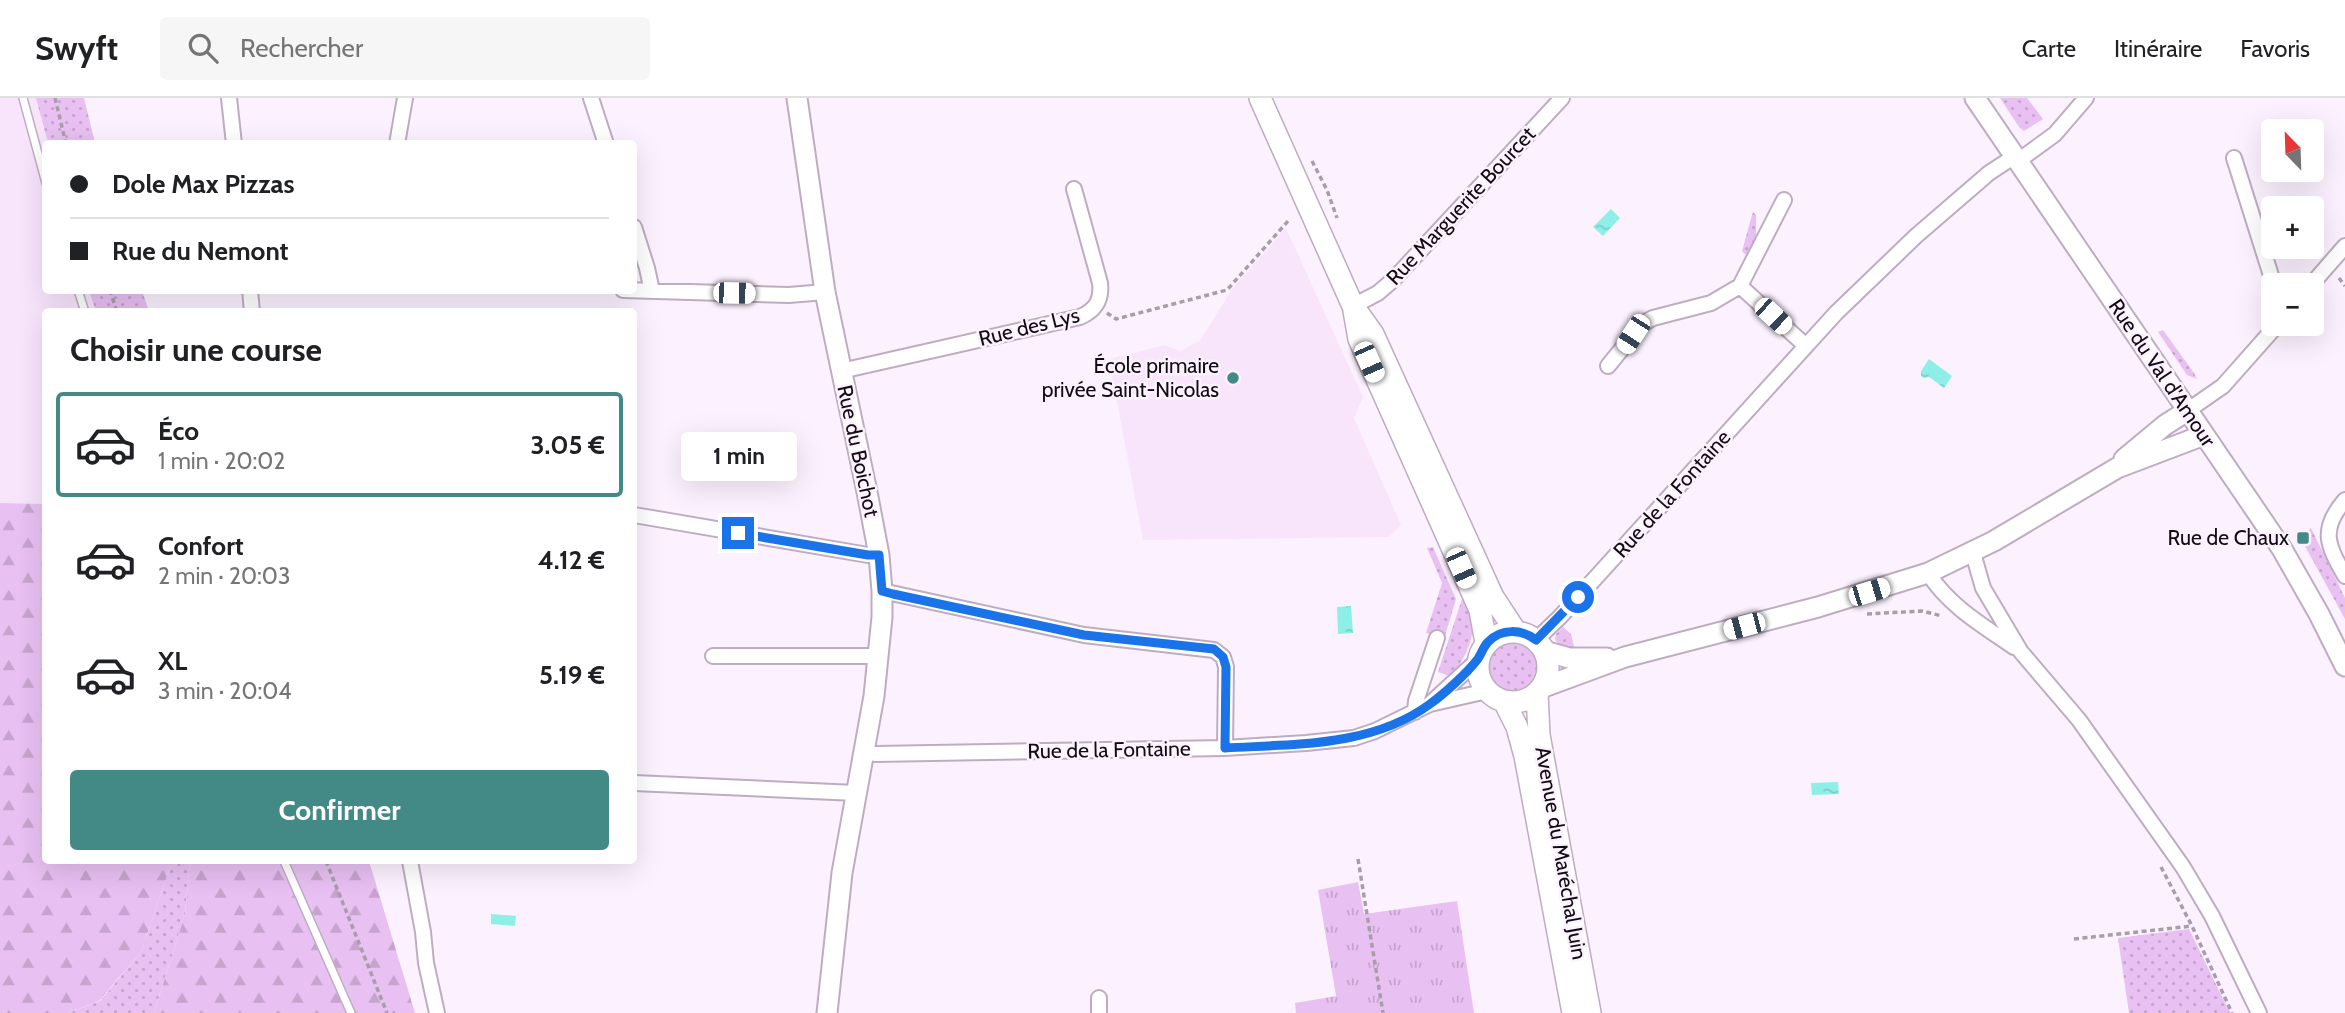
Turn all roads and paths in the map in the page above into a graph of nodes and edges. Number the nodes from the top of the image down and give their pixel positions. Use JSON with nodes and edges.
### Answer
{"nodes":[{"id":1,"x":23,"y":98,"type":"edge"},
{"id":2,"x":55,"y":98,"type":"edge"},
{"id":3,"x":229,"y":98,"type":"edge"},
{"id":4,"x":405,"y":98,"type":"edge"},
{"id":5,"x":591,"y":98,"type":"edge"},
{"id":6,"x":797,"y":98,"type":"edge"},
{"id":7,"x":1259,"y":98,"type":"edge"},
{"id":8,"x":1562,"y":98,"type":"edge"},
{"id":9,"x":1975,"y":98,"type":"edge"},
{"id":10,"x":2086,"y":98,"type":"edge"},
{"id":11,"x":65,"y":140,"type":"edge"},
{"id":12,"x":234,"y":140,"type":"edge"},
{"id":13,"x":398,"y":140,"type":"edge"},
{"id":14,"x":605,"y":140,"type":"edge"},
{"id":15,"x":2234,"y":158,"type":"dead end"},
{"id":16,"x":2016,"y":159,"type":"junction"},
{"id":17,"x":42,"y":168,"type":"edge"},
{"id":18,"x":1074,"y":190,"type":"dead end"},
{"id":19,"x":1784,"y":200,"type":"dead end"},
{"id":20,"x":1289,"y":220,"type":"dead end"},
{"id":21,"x":637,"y":236,"type":"edge"},
{"id":22,"x":2345,"y":246,"type":"edge"},
{"id":23,"x":2270,"y":273,"type":"edge"},
{"id":24,"x":2321,"y":273,"type":"edge"},
{"id":25,"x":2336,"y":274,"type":"dead end"},
{"id":26,"x":1740,"y":286,"type":"junction"},
{"id":27,"x":2345,"y":286,"type":"edge"},
{"id":28,"x":637,"y":290,"type":"edge"},
{"id":29,"x":652,"y":291,"type":"junction"},
{"id":30,"x":825,"y":292,"type":"junction"},
{"id":31,"x":1097,"y":305,"type":"junction"},
{"id":32,"x":1353,"y":306,"type":"junction"},
{"id":33,"x":2268,"y":336,"type":"edge"},
{"id":34,"x":1806,"y":346,"type":"junction"},
{"id":35,"x":1608,"y":366,"type":"dead end"},
{"id":36,"x":841,"y":371,"type":"junction"},
{"id":37,"x":2187,"y":411,"type":"junction"},
{"id":38,"x":2204,"y":435,"type":"junction"},
{"id":39,"x":2117,"y":468,"type":"junction"},
{"id":40,"x":2345,"y":500,"type":"edge"},
{"id":41,"x":637,"y":516,"type":"edge"},
{"id":42,"x":1973,"y":553,"type":"junction"},
{"id":43,"x":879,"y":555,"type":"junction"},
{"id":44,"x":1928,"y":573,"type":"junction"},
{"id":45,"x":2345,"y":576,"type":"edge"},
{"id":46,"x":882,"y":591,"type":"junction"},
{"id":47,"x":1857,"y":615,"type":"dead end"},
{"id":48,"x":1948,"y":618,"type":"dead end"},
{"id":49,"x":1516,"y":632,"type":"junction"},
{"id":50,"x":1437,"y":638,"type":"dead end"},
{"id":51,"x":1540,"y":645,"type":"junction"},
{"id":52,"x":1483,"y":651,"type":"junction"},
{"id":53,"x":2021,"y":652,"type":"junction"},
{"id":54,"x":713,"y":656,"type":"dead end"},
{"id":55,"x":878,"y":656,"type":"junction"},
{"id":56,"x":1625,"y":657,"type":"junction"},
{"id":57,"x":2343,"y":657,"type":"edge"},
{"id":58,"x":1539,"y":690,"type":"junction"},
{"id":59,"x":1496,"y":696,"type":"junction"},
{"id":60,"x":1430,"y":704,"type":"junction"},
{"id":61,"x":1415,"y":712,"type":"junction"},
{"id":62,"x":1225,"y":748,"type":"junction"},
{"id":63,"x":865,"y":752,"type":"junction"},
{"id":64,"x":637,"y":783,"type":"edge"},
{"id":65,"x":856,"y":793,"type":"junction"},
{"id":66,"x":1358,"y":859,"type":"dead end"},
{"id":67,"x":285,"y":864,"type":"edge"},
{"id":68,"x":327,"y":864,"type":"edge"},
{"id":69,"x":411,"y":864,"type":"edge"},
{"id":70,"x":2158,"y":864,"type":"dead end"},
{"id":71,"x":2192,"y":926,"type":"junction"},
{"id":72,"x":2074,"y":939,"type":"dead end"},
{"id":73,"x":351,"y":1013,"type":"edge"},
{"id":74,"x":387,"y":1013,"type":"edge"},
{"id":75,"x":438,"y":1013,"type":"edge"},
{"id":76,"x":827,"y":1013,"type":"edge"},
{"id":77,"x":1383,"y":1013,"type":"edge"},
{"id":78,"x":1573,"y":1013,"type":"edge"},
{"id":79,"x":1590,"y":1013,"type":"edge"},
{"id":80,"x":2232,"y":1013,"type":"edge"},
{"id":81,"x":2259,"y":1013,"type":"edge"}],
"edges":[{"from":1,"to":17,"type":"lane"},
{"from":2,"to":11,"type":"path"},
{"from":3,"to":12,"type":"street"},
{"from":4,"to":13,"type":"street"},
{"from":5,"to":14,"type":"street"},
{"from":6,"to":30,"type":"street","name":"Rue du Boichot"},
{"from":7,"to":32,"type":"main road"},
{"from":8,"to":32,"type":"street","name":"Rue Marguerite Bourcet"},
{"from":9,"to":16,"type":"street","name":"Rue du Val d'Amour"},
{"from":10,"to":16,"type":"street","name":"Rue de la Fontaine"},
{"from":15,"to":23,"type":"street"},
{"from":16,"to":34,"type":"street","name":"Rue de la Fontaine"},
{"from":16,"to":37,"type":"street","name":"Rue du Val d'Amour"},
{"from":18,"to":31,"type":"street","name":"Rue des Lys"},
{"from":19,"to":26,"type":"street"},
{"from":20,"to":31,"type":"path"},
{"from":21,"to":29,"type":"street"},
{"from":22,"to":24,"type":"street"},
{"from":25,"to":27,"type":"path"},
{"from":26,"to":34,"type":"street"},
{"from":26,"to":35,"type":"street"},
{"from":28,"to":29,"type":"street"},
{"from":29,"to":30,"type":"street"},
{"from":30,"to":36,"type":"street","name":"Rue du Boichot"},
{"from":31,"to":36,"type":"street","name":"Rue des Lys"},
{"from":32,"to":49,"type":"main road"},
{"from":32,"to":52,"type":"main road"},
{"from":33,"to":37,"type":"street"},
{"from":34,"to":51,"type":"street","name":"Rue de la Fontaine"},
{"from":36,"to":43,"type":"street","name":"Rue du Boichot"},
{"from":37,"to":38,"type":"street","name":"Rue du Val d'Amour"},
{"from":37,"to":39,"type":"street"},
{"from":38,"to":39,"type":"street"},
{"from":38,"to":57,"type":"street","name":"Rue du Val d'Amour"},
{"from":39,"to":42,"type":"street"},
{"from":40,"to":45,"type":"street"},
{"from":41,"to":43,"type":"street"},
{"from":42,"to":44,"type":"street"},
{"from":42,"to":53,"type":"street"},
{"from":43,"to":46,"type":"street","name":"Rue du Boichot"},
{"from":44,"to":53,"type":"street"},
{"from":44,"to":56,"type":"street"},
{"from":46,"to":55,"type":"street","name":"Rue du Boichot"},
{"from":46,"to":62,"type":"street"},
{"from":47,"to":48,"type":"path"},
{"from":49,"to":51,"type":"main road"},
{"from":49,"to":52,"type":"main road"},
{"from":50,"to":61,"type":"street"},
{"from":51,"to":56,"type":"street"},
{"from":51,"to":58,"type":"main road"},
{"from":52,"to":59,"type":"main road"},
{"from":52,"to":60,"type":"street","name":"Rue de la Fontaine"},
{"from":53,"to":81,"type":"street"},
{"from":54,"to":55,"type":"street"},
{"from":55,"to":63,"type":"street","name":"Rue du Boichot"},
{"from":56,"to":58,"type":"street"},
{"from":58,"to":59,"type":"main road"},
{"from":58,"to":79,"type":"main road","name":"Avenue du Maréchal Juin"},
{"from":59,"to":60,"type":"street","name":"Rue de la Fontaine"},
{"from":59,"to":78,"type":"main road","name":"Avenue du Maréchal Juin"},
{"from":60,"to":61,"type":"street","name":"Rue de la Fontaine"},
{"from":61,"to":62,"type":"street","name":"Rue de la Fontaine"},
{"from":62,"to":63,"type":"street","name":"Rue de la Fontaine"},
{"from":63,"to":65,"type":"street","name":"Rue du Boichot"},
{"from":64,"to":65,"type":"street"},
{"from":65,"to":76,"type":"street","name":"Rue du Boichot"},
{"from":66,"to":77,"type":"path"},
{"from":67,"to":73,"type":"lane"},
{"from":68,"to":74,"type":"path"},
{"from":69,"to":75,"type":"street"},
{"from":70,"to":71,"type":"path"},
{"from":71,"to":72,"type":"path"},
{"from":71,"to":80,"type":"path"}]}
